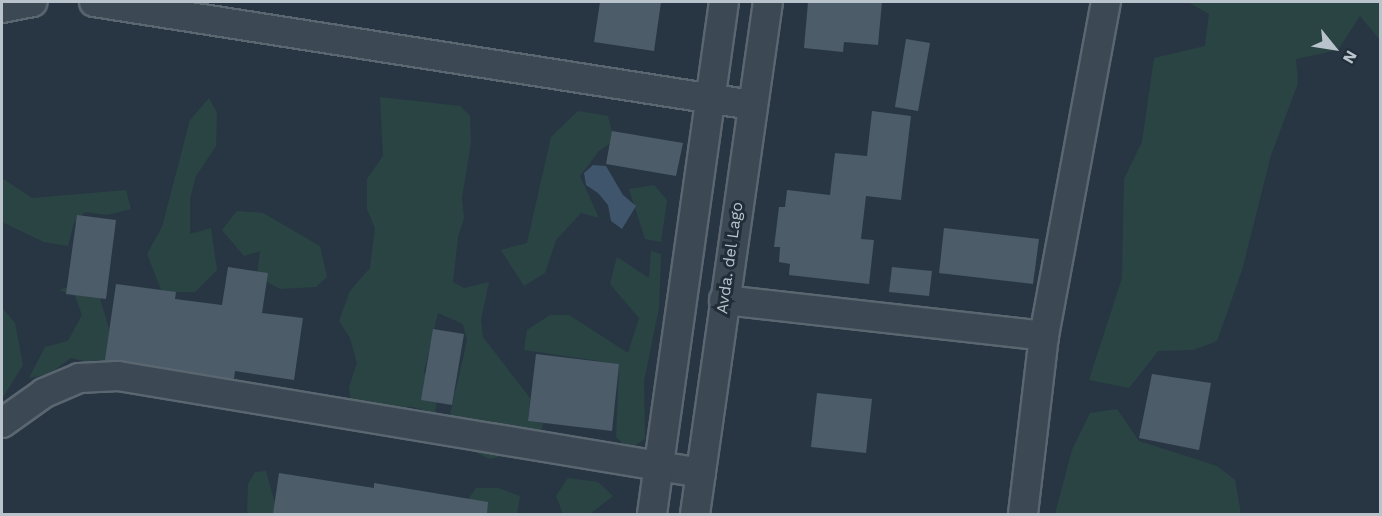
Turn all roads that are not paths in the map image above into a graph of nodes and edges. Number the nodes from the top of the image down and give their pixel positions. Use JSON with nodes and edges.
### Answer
{"nodes":[{"id":1,"x":32,"y":2,"type":"edge"},
{"id":2,"x":94,"y":2,"type":"edge"},
{"id":3,"x":724,"y":2,"type":"edge"},
{"id":4,"x":768,"y":2,"type":"edge"},
{"id":5,"x":1106,"y":2,"type":"edge"},
{"id":6,"x":2,"y":8,"type":"edge"},
{"id":7,"x":708,"y":99,"type":"junction"},
{"id":8,"x":752,"y":105,"type":"junction"},
{"id":9,"x":724,"y":300,"type":"junction"},
{"id":10,"x":1044,"y":336,"type":"junction"},
{"id":11,"x":2,"y":423,"type":"edge"},
{"id":12,"x":658,"y":467,"type":"junction"},
{"id":13,"x":701,"y":473,"type":"junction"},
{"id":14,"x":652,"y":514,"type":"edge"},
{"id":15,"x":695,"y":514,"type":"edge"},
{"id":16,"x":1023,"y":514,"type":"edge"}],
"edges":[{"from":1,"to":6,"type":"street"},
{"from":2,"to":7,"type":"street"},
{"from":3,"to":7,"type":"street"},
{"from":4,"to":8,"type":"street","name":"Avda. del Lago"},
{"from":5,"to":10,"type":"street"},
{"from":7,"to":8,"type":"street"},
{"from":7,"to":12,"type":"street"},
{"from":8,"to":9,"type":"street","name":"Avda. del Lago"},
{"from":9,"to":10,"type":"street"},
{"from":9,"to":13,"type":"street","name":"Avda. del Lago"},
{"from":10,"to":16,"type":"street"},
{"from":11,"to":12,"type":"street"},
{"from":12,"to":13,"type":"street"},
{"from":12,"to":14,"type":"street"},
{"from":13,"to":15,"type":"street","name":"Avda. del Lago"}]}
